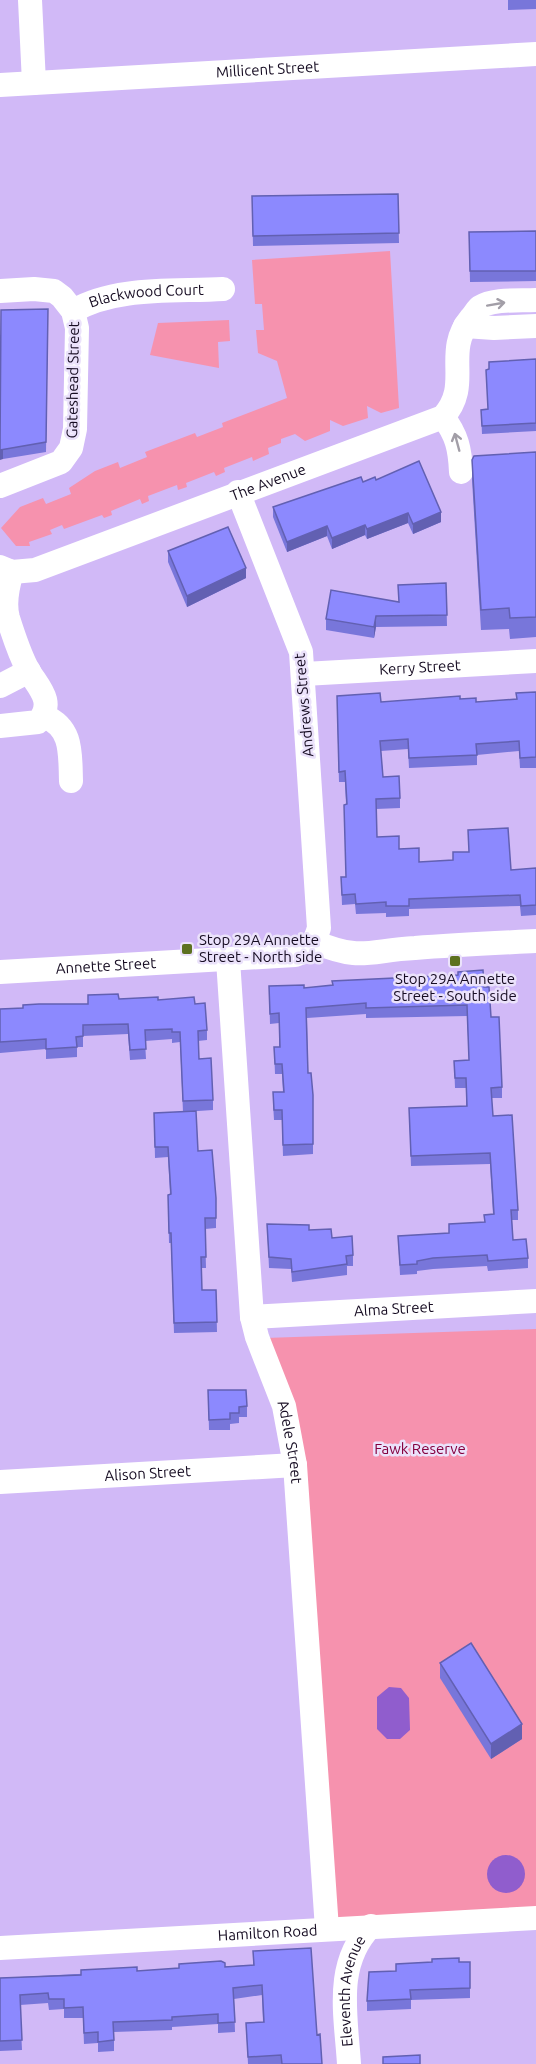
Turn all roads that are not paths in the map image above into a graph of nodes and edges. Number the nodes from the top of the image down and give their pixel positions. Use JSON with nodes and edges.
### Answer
{"nodes":[{"id":1,"x":30,"y":0,"type":"edge"},
{"id":2,"x":536,"y":54,"type":"edge"},
{"id":3,"x":33,"y":83,"type":"junction"},
{"id":4,"x":0,"y":85,"type":"edge"},
{"id":5,"x":223,"y":289,"type":"dead end"},
{"id":6,"x":0,"y":291,"type":"edge"},
{"id":7,"x":536,"y":300,"type":"edge"},
{"id":8,"x":73,"y":312,"type":"junction"},
{"id":9,"x":465,"y":326,"type":"junction"},
{"id":10,"x":536,"y":326,"type":"edge"},
{"id":11,"x":443,"y":417,"type":"junction"},
{"id":12,"x":461,"y":472,"type":"dead end"},
{"id":13,"x":0,"y":486,"type":"edge"},
{"id":14,"x":238,"y":492,"type":"junction"},
{"id":15,"x":6,"y":570,"type":"edge"},
{"id":16,"x":536,"y":662,"type":"edge"},
{"id":17,"x":29,"y":671,"type":"junction"},
{"id":18,"x":304,"y":674,"type":"junction"},
{"id":19,"x":0,"y":686,"type":"edge"},
{"id":20,"x":44,"y":716,"type":"junction"},
{"id":21,"x":0,"y":726,"type":"edge"},
{"id":22,"x":71,"y":781,"type":"dead end"},
{"id":23,"x":317,"y":935,"type":"junction"},
{"id":24,"x":536,"y":941,"type":"edge"},
{"id":25,"x":228,"y":960,"type":"junction"},
{"id":26,"x":0,"y":972,"type":"edge"},
{"id":27,"x":536,"y":1301,"type":"edge"},
{"id":28,"x":252,"y":1317,"type":"junction"},
{"id":29,"x":295,"y":1465,"type":"junction"},
{"id":30,"x":0,"y":1482,"type":"edge"},
{"id":31,"x":536,"y":1918,"type":"edge"},
{"id":32,"x":371,"y":1926,"type":"junction"},
{"id":33,"x":327,"y":1929,"type":"junction"},
{"id":34,"x":0,"y":1948,"type":"edge"},
{"id":35,"x":349,"y":2064,"type":"edge"}],
"edges":[{"from":1,"to":3,"type":"street"},
{"from":2,"to":3,"type":"street","name":"Millicent Street"},
{"from":3,"to":4,"type":"street","name":"Millicent Street"},
{"from":5,"to":8,"type":"street","name":"Blackwood Court"},
{"from":6,"to":8,"type":"street","name":"Gateshead Street"},
{"from":9,"to":7,"type":"street","one_way":true},
{"from":8,"to":13,"type":"street","name":"Gateshead Street"},
{"from":9,"to":10,"type":"street"},
{"from":9,"to":11,"type":"street"},
{"from":12,"to":11,"type":"street","one_way":true},
{"from":11,"to":14,"type":"street","name":"The Avenue"},
{"from":14,"to":15,"type":"street","name":"The Avenue"},
{"from":14,"to":18,"type":"street","name":"Andrews Street"},
{"from":15,"to":17,"type":"street"},
{"from":16,"to":18,"type":"street","name":"Kerry Street"},
{"from":17,"to":19,"type":"street"},
{"from":17,"to":20,"type":"street"},
{"from":18,"to":23,"type":"street","name":"Andrews Street"},
{"from":20,"to":21,"type":"street"},
{"from":20,"to":22,"type":"street"},
{"from":23,"to":24,"type":"street"},
{"from":23,"to":25,"type":"street","name":"Annette Street"},
{"from":25,"to":26,"type":"street","name":"Annette Street"},
{"from":25,"to":28,"type":"street","name":"Adele Street"},
{"from":27,"to":28,"type":"street","name":"Alma Street"},
{"from":28,"to":29,"type":"street","name":"Adele Street"},
{"from":29,"to":30,"type":"street","name":"Alison Street"},
{"from":29,"to":33,"type":"street","name":"Adele Street"},
{"from":31,"to":32,"type":"street","name":"Hamilton Road"},
{"from":32,"to":33,"type":"street","name":"Hamilton Road"},
{"from":32,"to":35,"type":"street","name":"Eleventh Avenue"},
{"from":33,"to":34,"type":"street","name":"Hamilton Road"}]}
